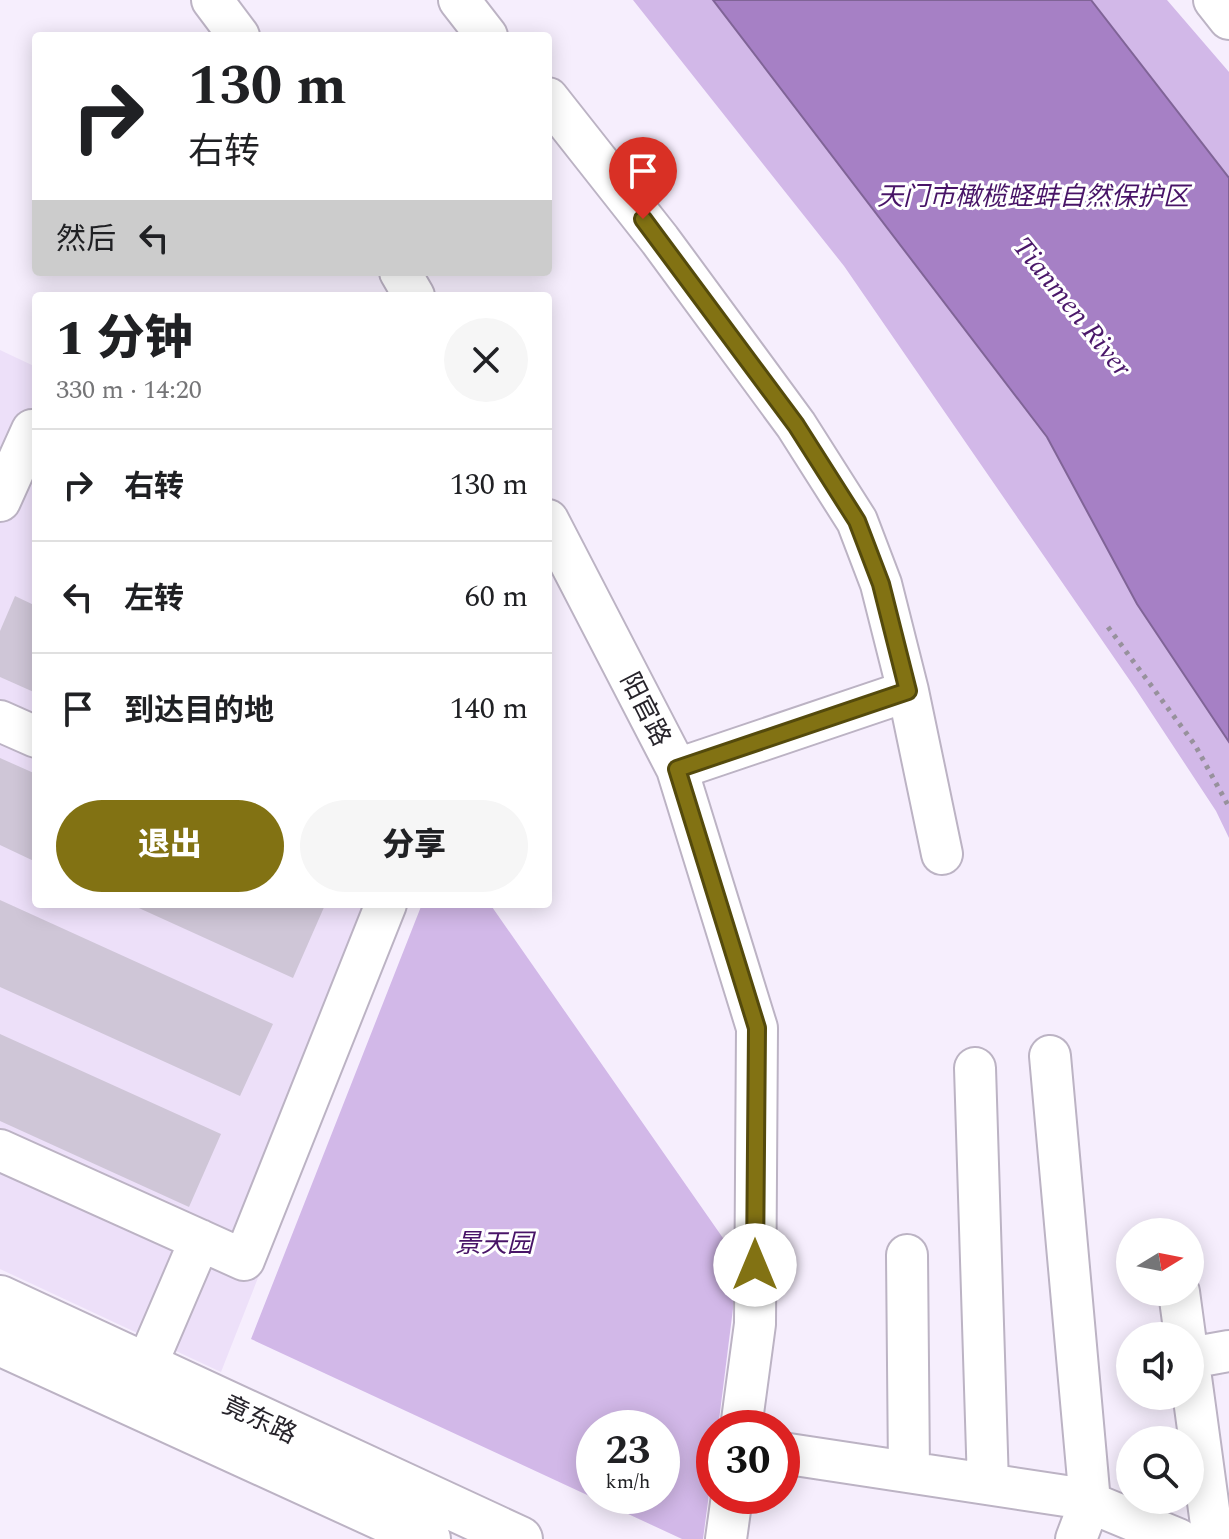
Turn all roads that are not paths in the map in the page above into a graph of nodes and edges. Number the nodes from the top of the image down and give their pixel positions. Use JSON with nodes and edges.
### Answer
{"nodes":[{"id":1,"x":212,"y":0,"type":"edge"},
{"id":2,"x":459,"y":0,"type":"edge"},
{"id":3,"x":1214,"y":0,"type":"edge"},
{"id":4,"x":1229,"y":19,"type":"edge"},
{"id":5,"x":236,"y":32,"type":"edge"},
{"id":6,"x":484,"y":32,"type":"edge"},
{"id":7,"x":552,"y":103,"type":"edge"},
{"id":8,"x":23,"y":426,"type":"edge"},
{"id":9,"x":0,"y":501,"type":"edge"},
{"id":10,"x":552,"y":528,"type":"edge"},
{"id":11,"x":908,"y":691,"type":"junction"},
{"id":12,"x":0,"y":721,"type":"edge"},
{"id":13,"x":32,"y":735,"type":"edge"},
{"id":14,"x":677,"y":769,"type":"junction"},
{"id":15,"x":942,"y":854,"type":"dead end"},
{"id":16,"x":384,"y":908,"type":"edge"},
{"id":17,"x":1050,"y":1056,"type":"dead end"},
{"id":18,"x":975,"y":1068,"type":"dead end"},
{"id":19,"x":0,"y":1150,"type":"edge"},
{"id":20,"x":200,"y":1240,"type":"junction"},
{"id":21,"x":907,"y":1255,"type":"dead end"},
{"id":22,"x":0,"y":1298,"type":"edge"},
{"id":23,"x":0,"y":1343,"type":"edge"},
{"id":24,"x":1229,"y":1351,"type":"edge"},
{"id":25,"x":1204,"y":1355,"type":"edge"},
{"id":26,"x":146,"y":1366,"type":"junction"},
{"id":27,"x":743,"y":1410,"type":"edge"},
{"id":28,"x":1195,"y":1410,"type":"edge"},
{"id":29,"x":800,"y":1456,"type":"edge"},
{"id":30,"x":909,"y":1472,"type":"junction"},
{"id":31,"x":988,"y":1484,"type":"junction"},
{"id":32,"x":1090,"y":1502,"type":"junction"},
{"id":33,"x":729,"y":1514,"type":"edge"},
{"id":34,"x":428,"y":1539,"type":"edge"},
{"id":35,"x":520,"y":1539,"type":"edge"},
{"id":36,"x":726,"y":1539,"type":"edge"},
{"id":37,"x":1076,"y":1539,"type":"edge"},
{"id":38,"x":1178,"y":1539,"type":"edge"},
{"id":39,"x":1213,"y":1539,"type":"edge"}],
"edges":[{"from":1,"to":5,"type":"street"},
{"from":2,"to":6,"type":"street"},
{"from":3,"to":4,"type":"street"},
{"from":7,"to":11,"type":"street"},
{"from":8,"to":9,"type":"street"},
{"from":10,"to":14,"type":"street","name":"阳官路"},
{"from":11,"to":14,"type":"street"},
{"from":11,"to":15,"type":"street"},
{"from":12,"to":13,"type":"street"},
{"from":14,"to":27,"type":"street","name":"阳官路"},
{"from":16,"to":20,"type":"street"},
{"from":17,"to":32,"type":"street"},
{"from":18,"to":31,"type":"street"},
{"from":19,"to":20,"type":"street"},
{"from":20,"to":26,"type":"street"},
{"from":21,"to":30,"type":"street"},
{"from":22,"to":26,"type":"main road","name":"竟东路"},
{"from":23,"to":34,"type":"main road","name":"竟东路"},
{"from":24,"to":25,"type":"street"},
{"from":26,"to":35,"type":"main road","name":"竟东路"},
{"from":28,"to":39,"type":"street"},
{"from":29,"to":30,"type":"street"},
{"from":30,"to":31,"type":"street"},
{"from":31,"to":32,"type":"street"},
{"from":32,"to":37,"type":"street"},
{"from":32,"to":38,"type":"street"},
{"from":33,"to":36,"type":"street"}]}
